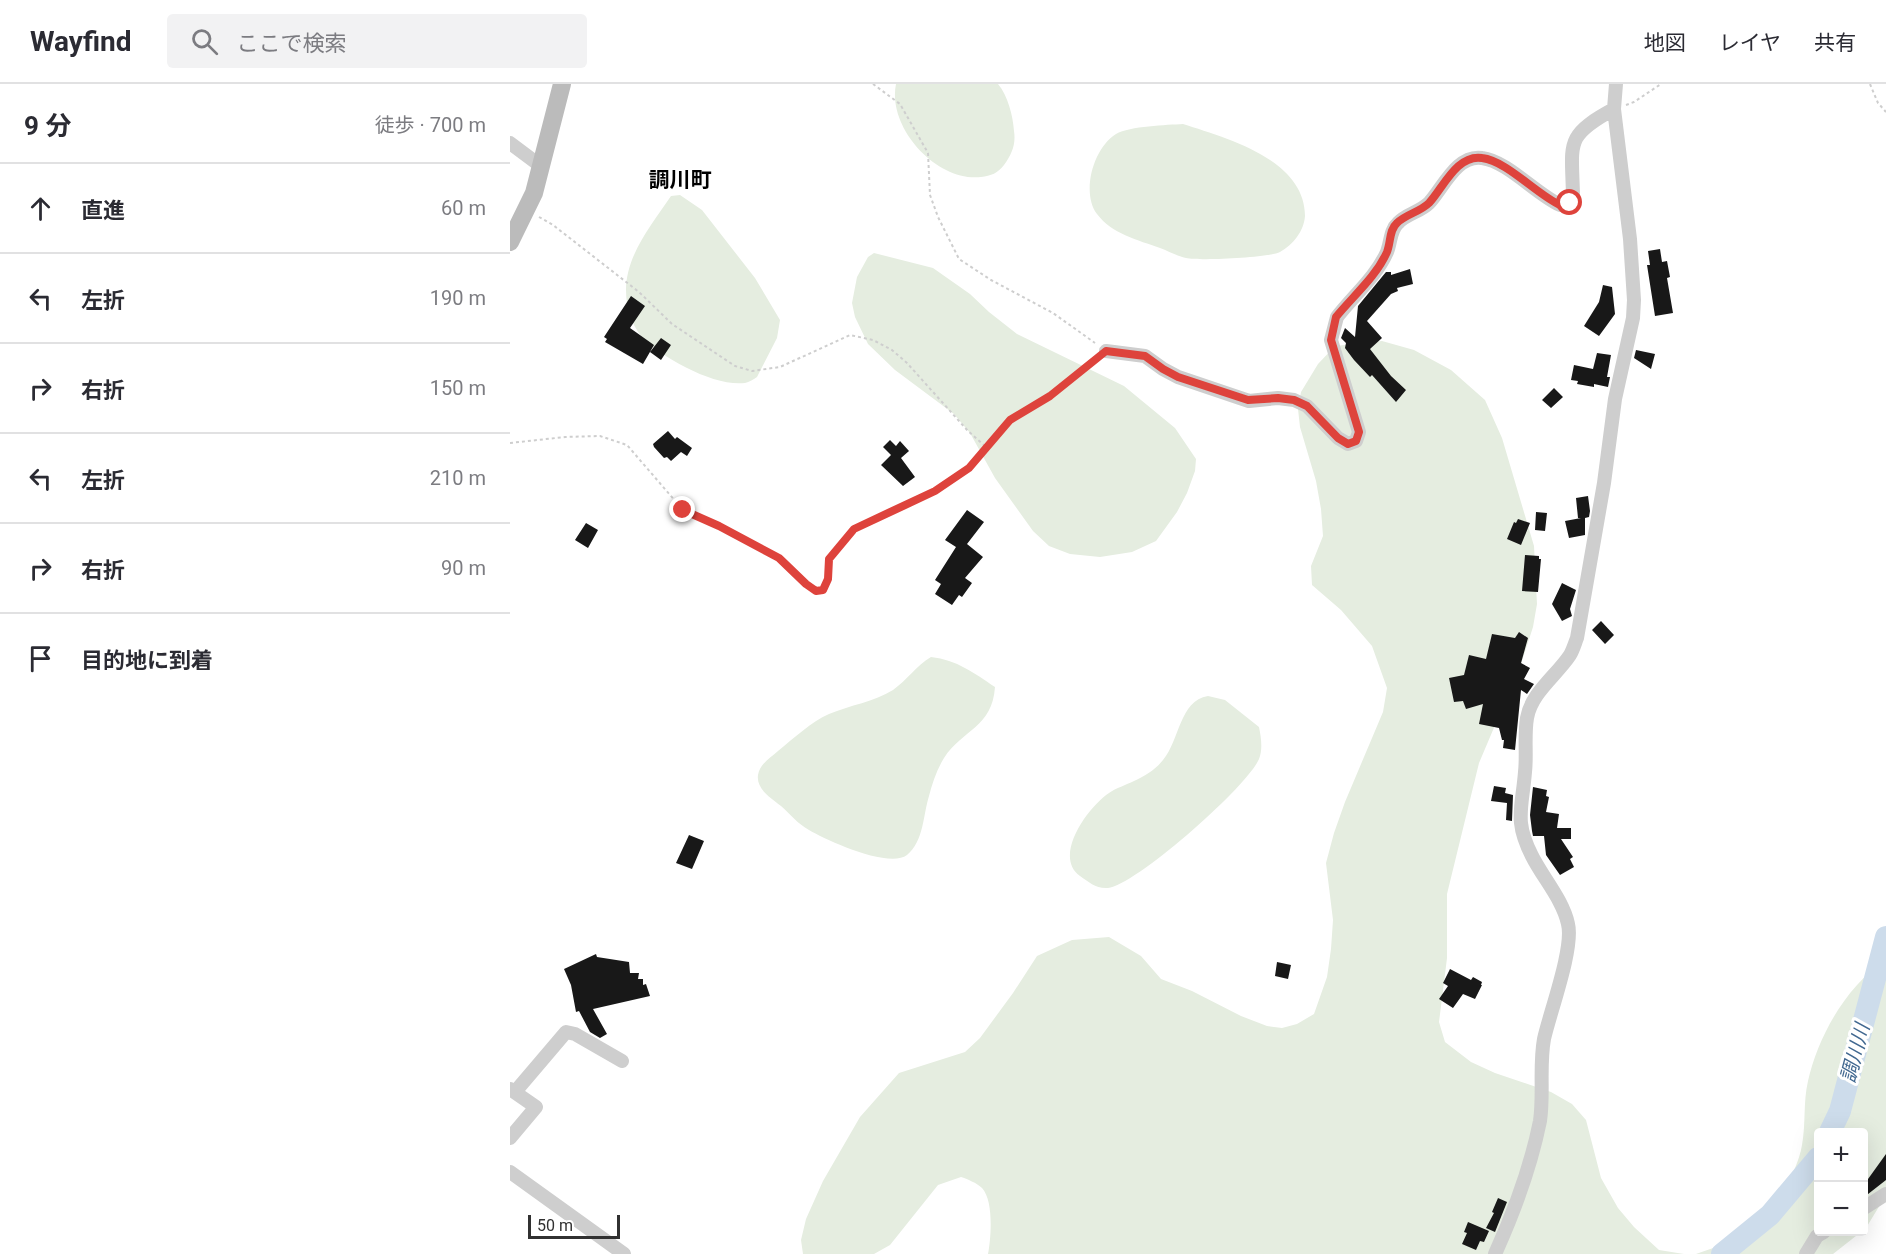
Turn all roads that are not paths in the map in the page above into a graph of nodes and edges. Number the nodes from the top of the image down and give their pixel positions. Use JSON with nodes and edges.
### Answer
{"nodes":[{"id":1,"x":562,"y":84,"type":"edge"},
{"id":2,"x":1616,"y":84,"type":"edge"},
{"id":3,"x":1614,"y":109,"type":"junction"},
{"id":4,"x":510,"y":143,"type":"edge"},
{"id":5,"x":542,"y":168,"type":"junction"},
{"id":6,"x":512,"y":234,"type":"edge"},
{"id":7,"x":1106,"y":351,"type":"road end"},
{"id":8,"x":622,"y":1061,"type":"dead end"},
{"id":9,"x":512,"y":1090,"type":"edge"},
{"id":10,"x":510,"y":1138,"type":"edge"},
{"id":11,"x":510,"y":1172,"type":"edge"},
{"id":12,"x":1886,"y":1194,"type":"edge"},
{"id":13,"x":1868,"y":1205,"type":"edge"},
{"id":14,"x":1817,"y":1236,"type":"edge"},
{"id":15,"x":624,"y":1254,"type":"edge"},
{"id":16,"x":1495,"y":1254,"type":"edge"},
{"id":17,"x":1806,"y":1254,"type":"edge"}],
"edges":[{"from":1,"to":5,"type":"main road"},
{"from":2,"to":3,"type":"street"},
{"from":3,"to":7,"type":"street"},
{"from":3,"to":16,"type":"street"},
{"from":4,"to":5,"type":"street"},
{"from":5,"to":6,"type":"main road"},
{"from":8,"to":9,"type":"street"},
{"from":9,"to":10,"type":"street"},
{"from":11,"to":15,"type":"street"},
{"from":12,"to":13,"type":"street"},
{"from":14,"to":17,"type":"street"}]}
